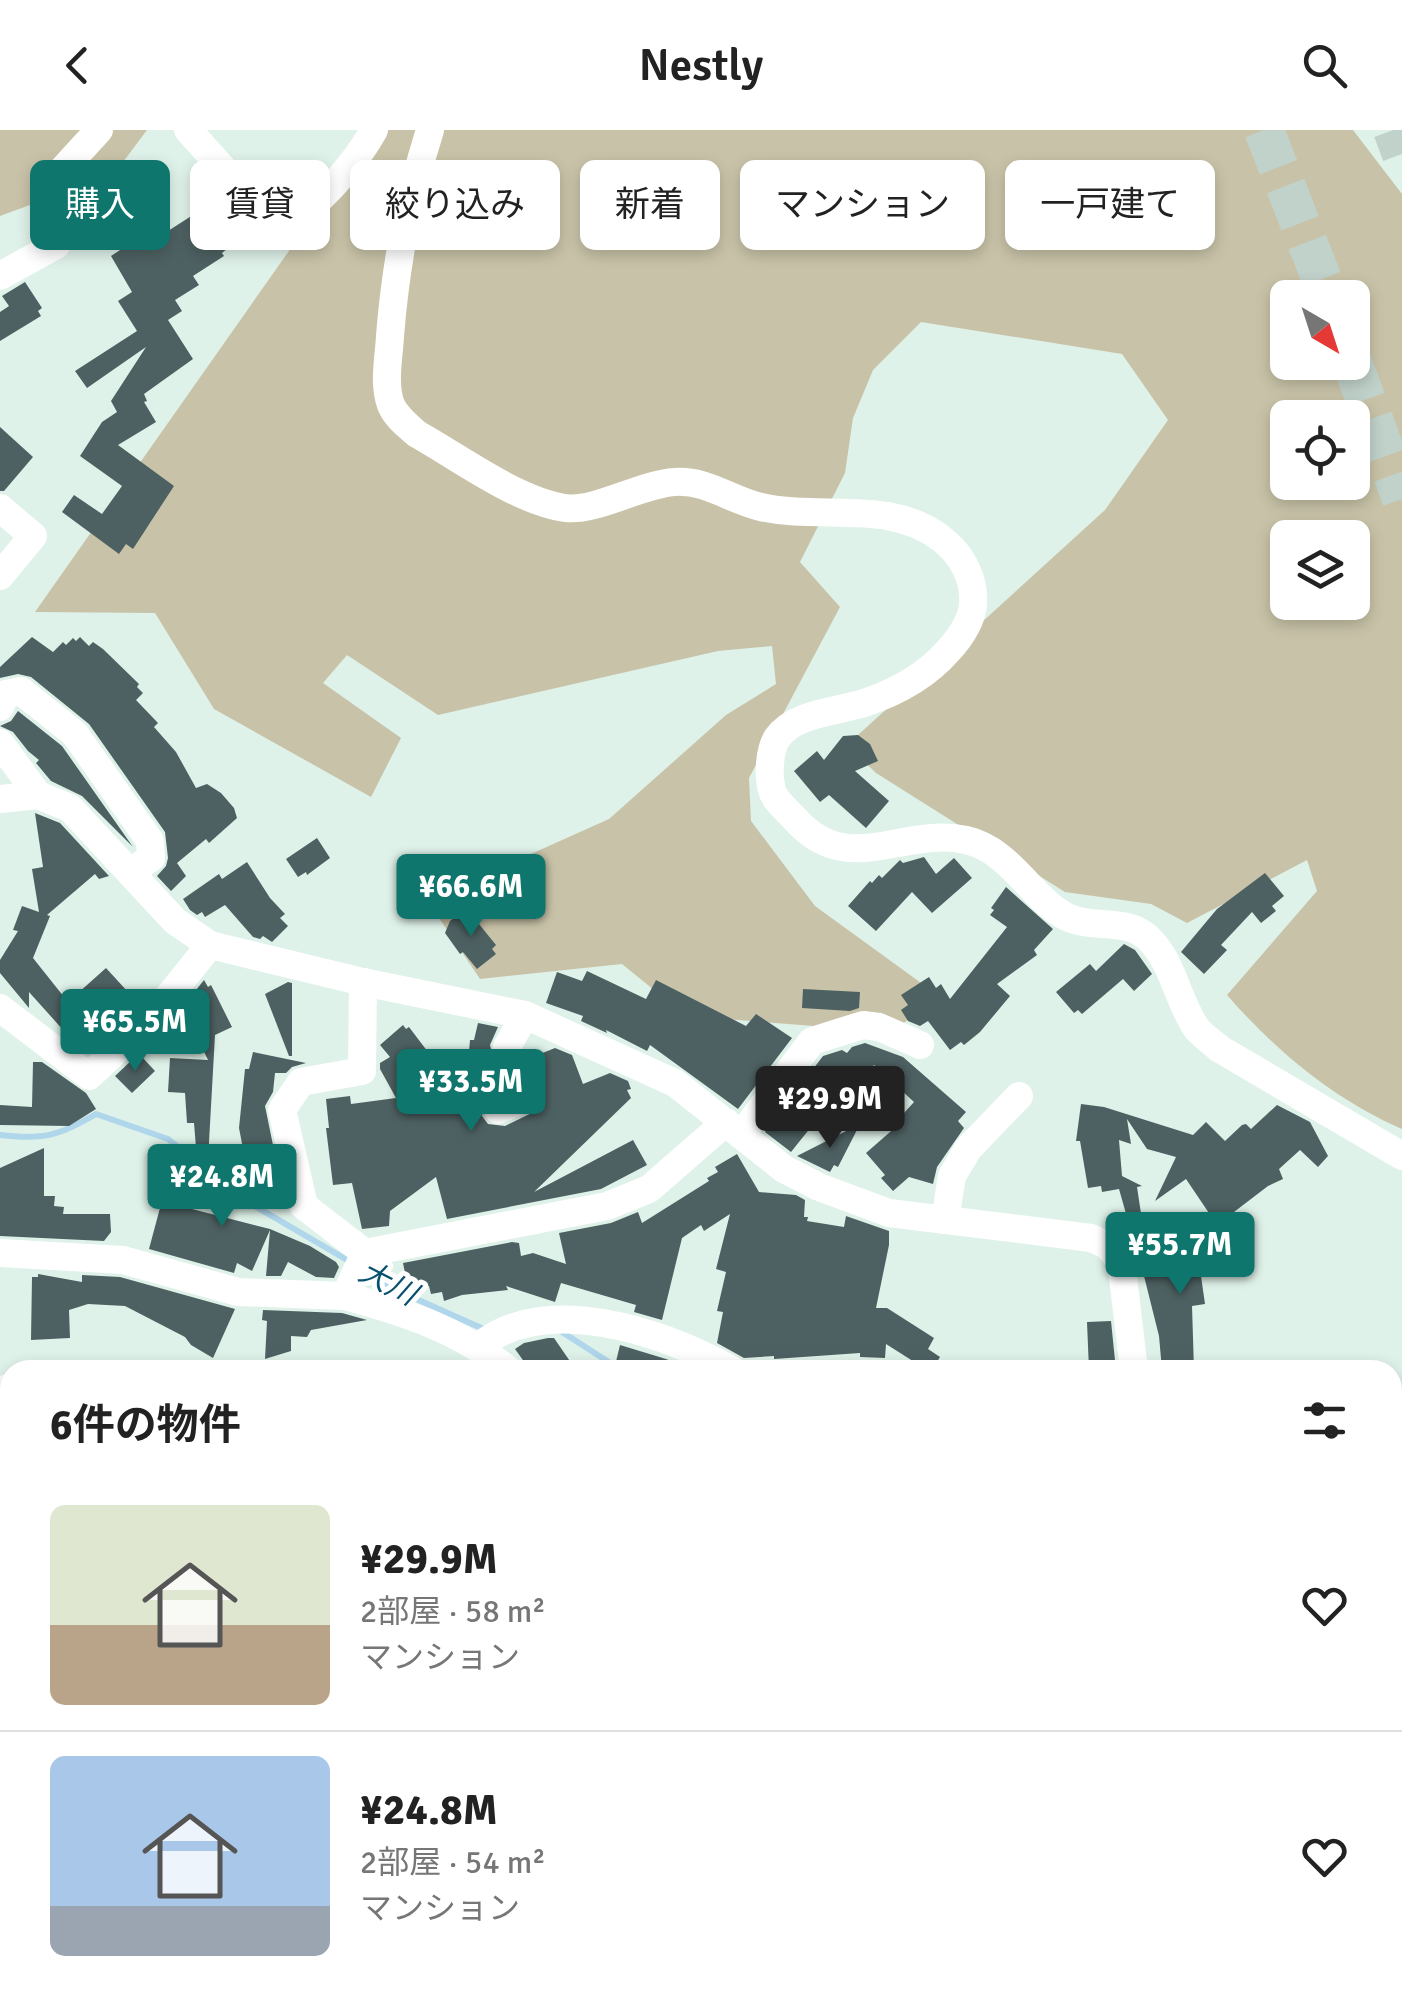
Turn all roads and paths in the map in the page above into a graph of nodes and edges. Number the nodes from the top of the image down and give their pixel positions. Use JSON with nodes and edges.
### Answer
{"nodes":[{"id":1,"x":99,"y":130,"type":"edge"},
{"id":2,"x":188,"y":130,"type":"edge"},
{"id":3,"x":374,"y":130,"type":"edge"},
{"id":4,"x":430,"y":130,"type":"edge"},
{"id":5,"x":0,"y":276,"type":"edge"},
{"id":6,"x":0,"y":508,"type":"edge"},
{"id":7,"x":0,"y":576,"type":"edge"},
{"id":8,"x":0,"y":707,"type":"edge"},
{"id":9,"x":0,"y":743,"type":"edge"},
{"id":10,"x":38,"y":796,"type":"junction"},
{"id":11,"x":0,"y":799,"type":"edge"},
{"id":12,"x":132,"y":871,"type":"junction"},
{"id":13,"x":210,"y":945,"type":"junction"},
{"id":14,"x":363,"y":982,"type":"junction"},
{"id":15,"x":0,"y":1008,"type":"edge"},
{"id":16,"x":524,"y":1015,"type":"junction"},
{"id":17,"x":920,"y":1045,"type":"dead end"},
{"id":18,"x":1018,"y":1096,"type":"dead end"},
{"id":19,"x":498,"y":1110,"type":"dead end"},
{"id":20,"x":733,"y":1129,"type":"junction"},
{"id":21,"x":1402,"y":1156,"type":"edge"},
{"id":22,"x":945,"y":1220,"type":"junction"},
{"id":23,"x":0,"y":1253,"type":"edge"},
{"id":24,"x":365,"y":1253,"type":"junction"},
{"id":25,"x":345,"y":1296,"type":"junction"},
{"id":26,"x":478,"y":1347,"type":"junction"},
{"id":27,"x":495,"y":1360,"type":"edge"},
{"id":28,"x":714,"y":1360,"type":"edge"},
{"id":29,"x":1133,"y":1360,"type":"edge"}],
"edges":[{"from":1,"to":5,"type":"street"},
{"from":2,"to":3,"type":"street"},
{"from":4,"to":21,"type":"street"},
{"from":6,"to":7,"type":"street"},
{"from":8,"to":12,"type":"street"},
{"from":9,"to":10,"type":"street"},
{"from":10,"to":11,"type":"street"},
{"from":10,"to":12,"type":"street"},
{"from":12,"to":13,"type":"street"},
{"from":13,"to":14,"type":"street"},
{"from":13,"to":15,"type":"street"},
{"from":14,"to":16,"type":"street"},
{"from":14,"to":24,"type":"street"},
{"from":16,"to":19,"type":"street"},
{"from":16,"to":20,"type":"street"},
{"from":17,"to":20,"type":"street"},
{"from":18,"to":22,"type":"street"},
{"from":20,"to":22,"type":"street"},
{"from":20,"to":24,"type":"street"},
{"from":22,"to":29,"type":"street"},
{"from":23,"to":25,"type":"street"},
{"from":24,"to":25,"type":"street"},
{"from":25,"to":26,"type":"street"},
{"from":26,"to":27,"type":"street"},
{"from":26,"to":28,"type":"street"}]}
